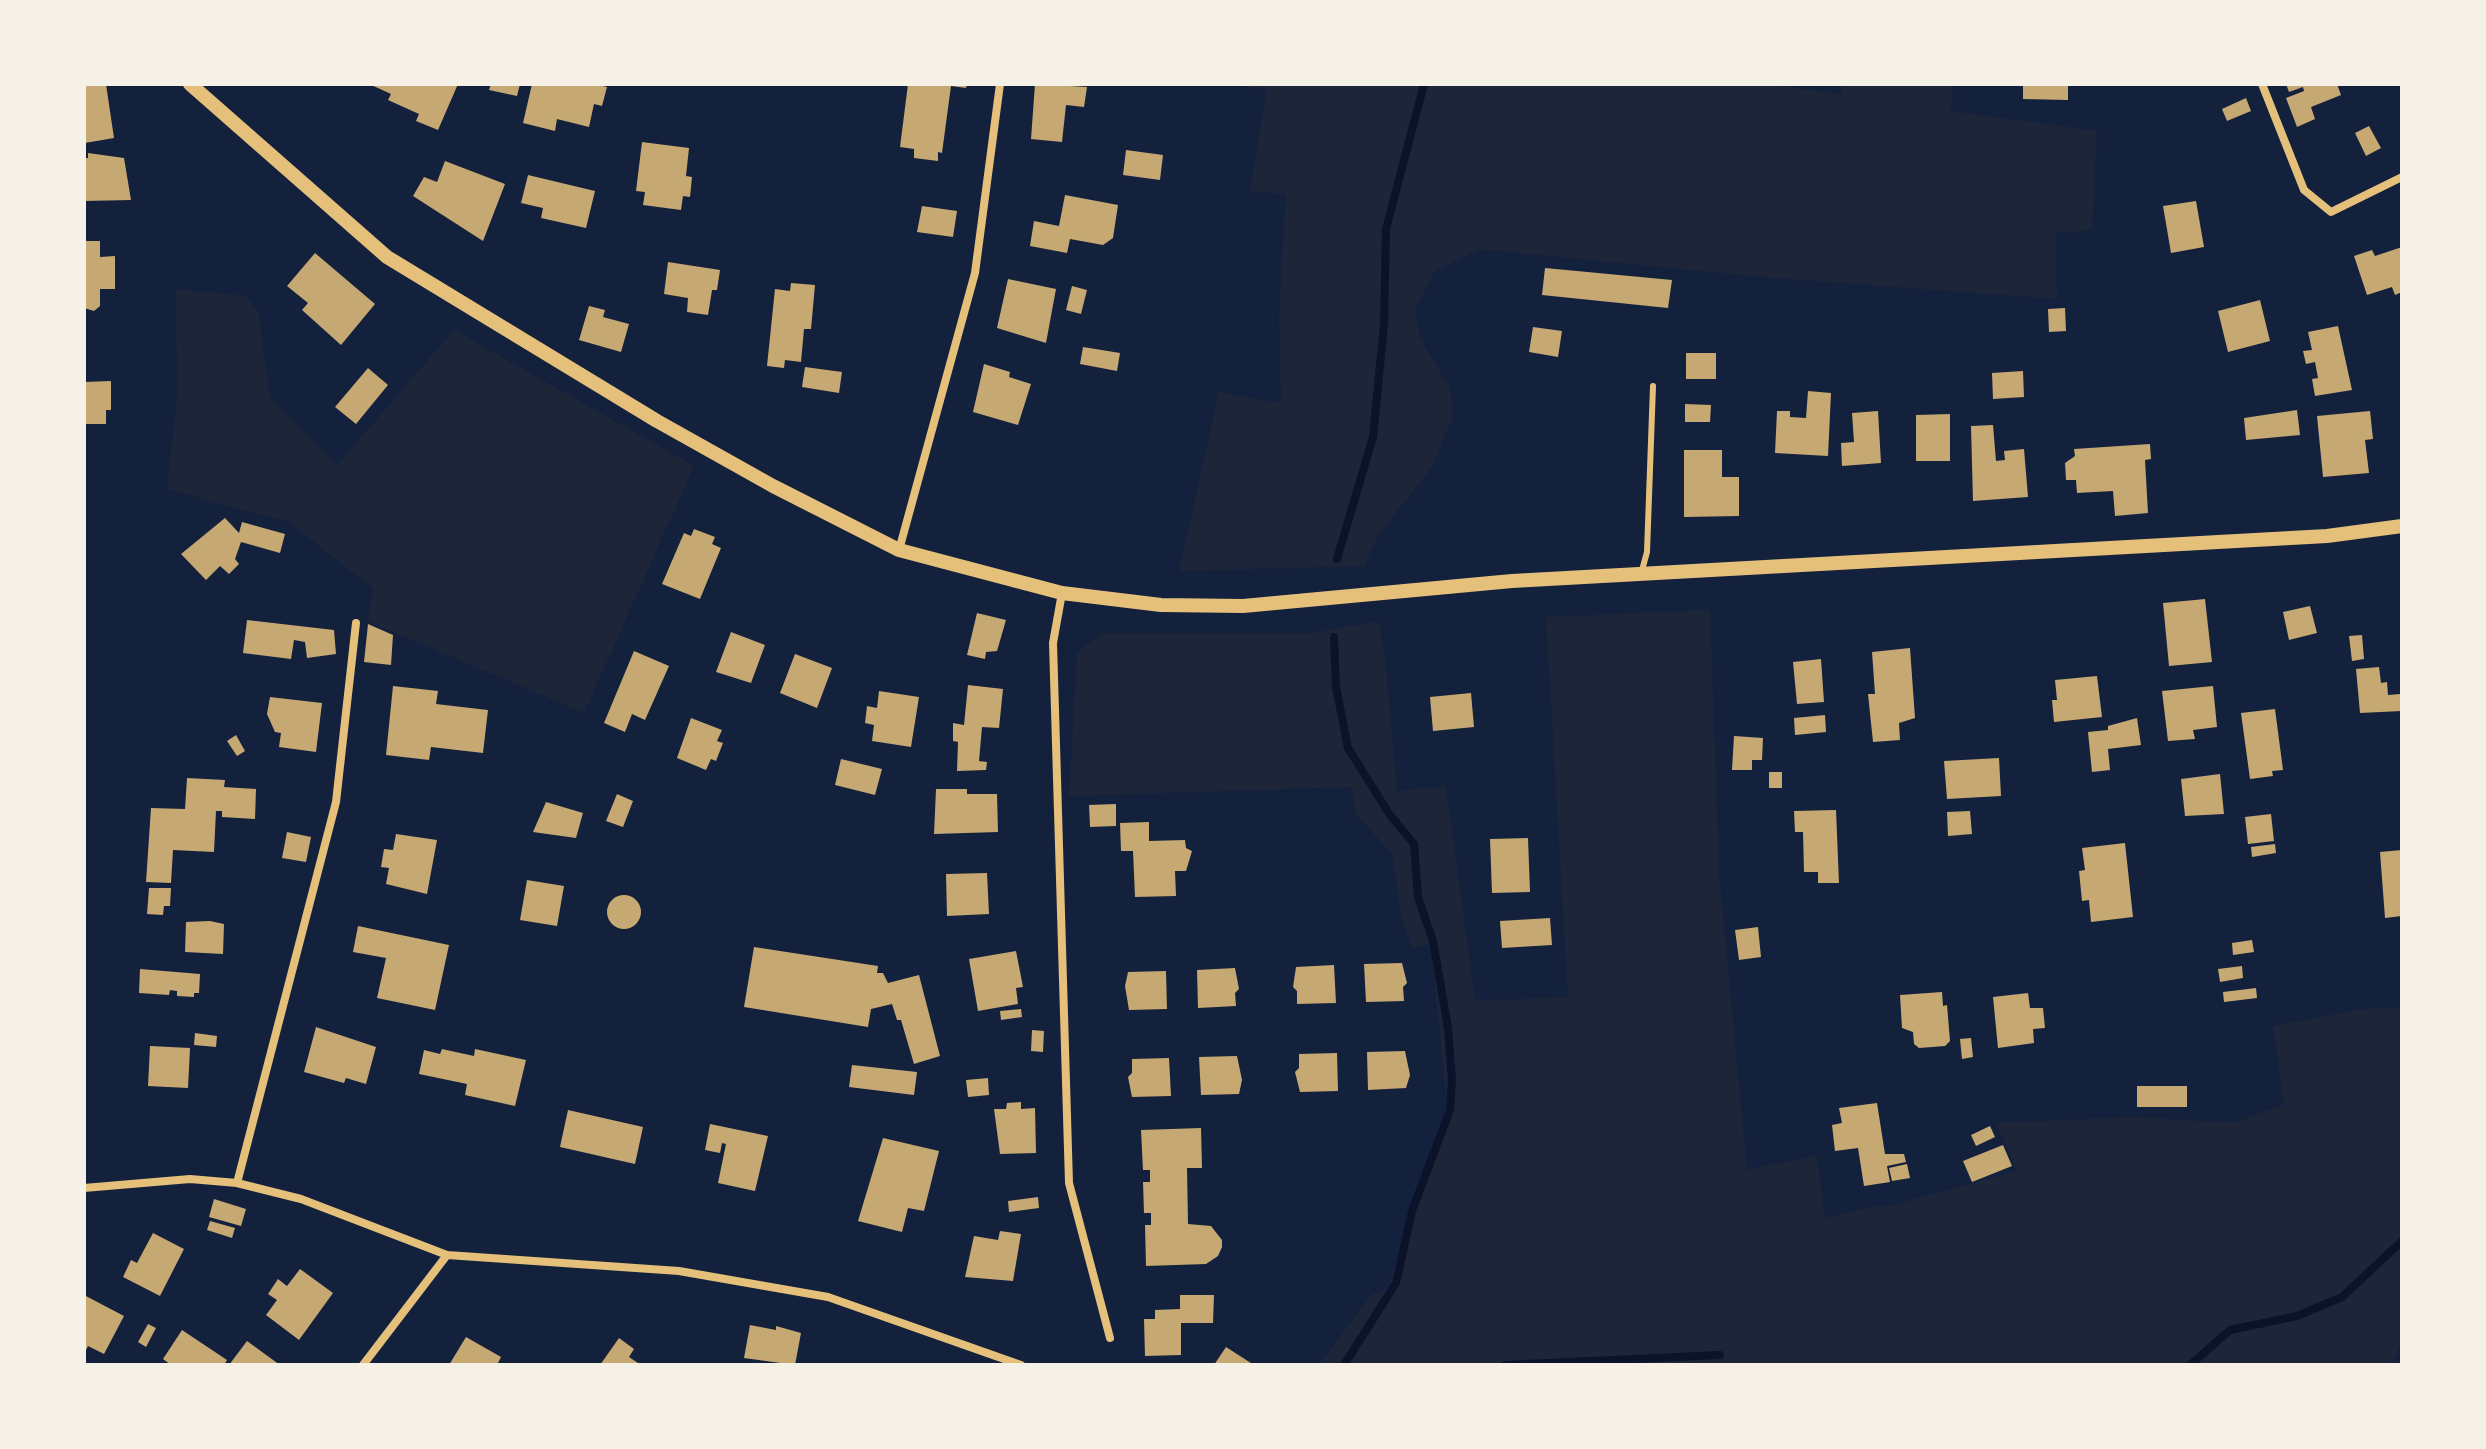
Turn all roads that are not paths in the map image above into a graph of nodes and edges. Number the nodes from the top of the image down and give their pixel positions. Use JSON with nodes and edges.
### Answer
{"nodes":[{"id":1,"x":190,"y":84,"type":"edge"},
{"id":2,"x":1000,"y":84,"type":"edge"},
{"id":3,"x":2262,"y":84,"type":"edge"},
{"id":4,"x":2402,"y":177,"type":"edge"},
{"id":5,"x":1653,"y":386,"type":"dead end"},
{"id":6,"x":2402,"y":526,"type":"edge"},
{"id":7,"x":899,"y":550,"type":"junction"},
{"id":8,"x":1641,"y":574,"type":"junction"},
{"id":9,"x":1062,"y":593,"type":"junction"},
{"id":10,"x":356,"y":623,"type":"dead end"},
{"id":11,"x":237,"y":1183,"type":"junction"},
{"id":12,"x":84,"y":1188,"type":"edge"},
{"id":13,"x":447,"y":1255,"type":"junction"},
{"id":14,"x":1110,"y":1338,"type":"dead end"},
{"id":15,"x":363,"y":1365,"type":"edge"},
{"id":16,"x":1021,"y":1365,"type":"edge"}],
"edges":[{"from":1,"to":7,"type":"street"},
{"from":2,"to":7,"type":"street"},
{"from":3,"to":4,"type":"street"},
{"from":5,"to":8,"type":"lane"},
{"from":6,"to":8,"type":"street"},
{"from":7,"to":9,"type":"street"},
{"from":8,"to":9,"type":"street"},
{"from":9,"to":14,"type":"street"},
{"from":10,"to":11,"type":"street"},
{"from":11,"to":12,"type":"street"},
{"from":11,"to":13,"type":"street"},
{"from":13,"to":15,"type":"street"},
{"from":13,"to":16,"type":"street"}]}
